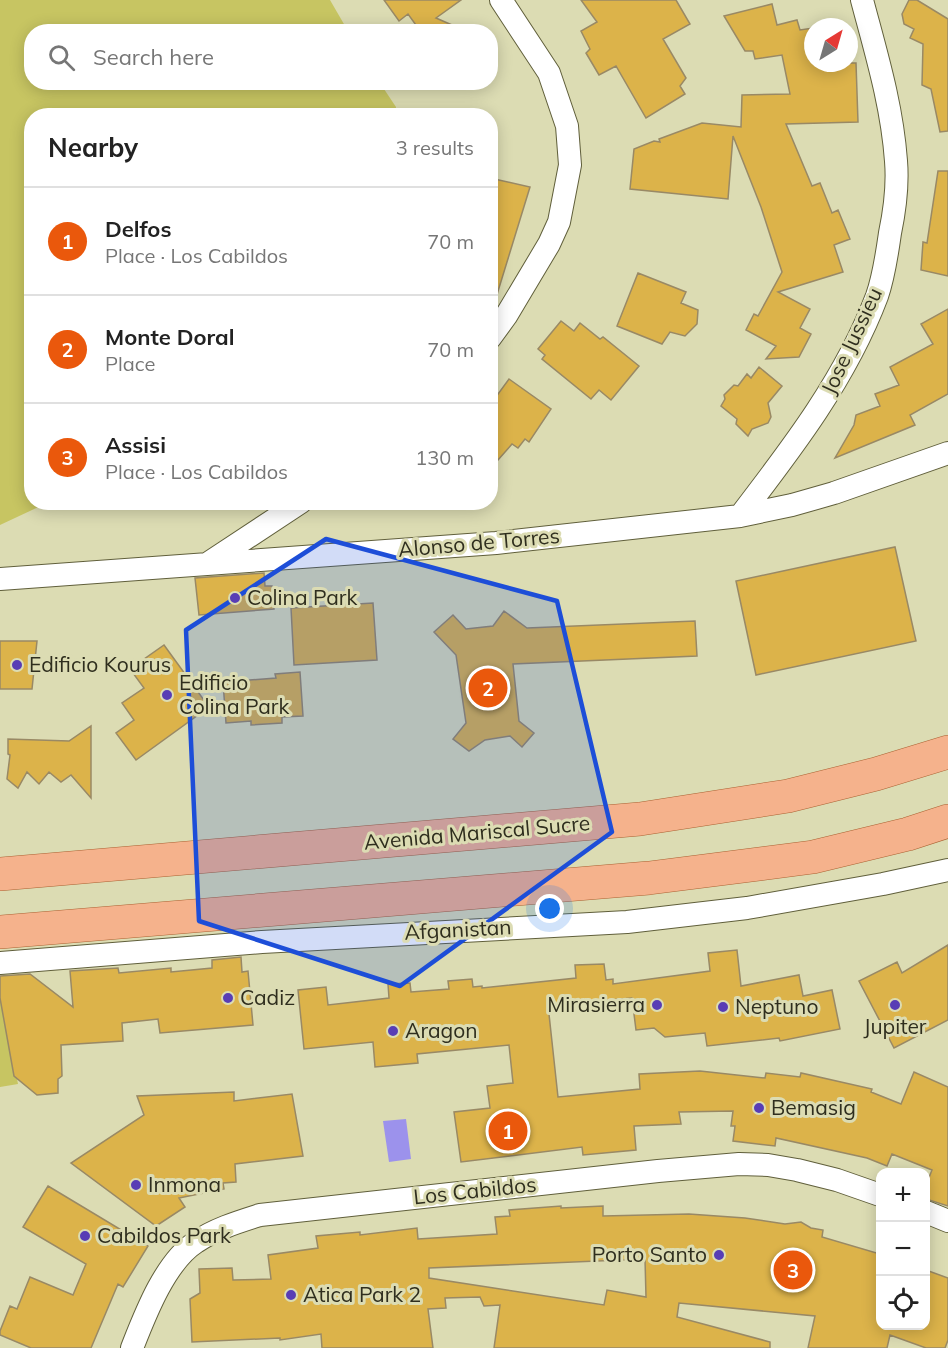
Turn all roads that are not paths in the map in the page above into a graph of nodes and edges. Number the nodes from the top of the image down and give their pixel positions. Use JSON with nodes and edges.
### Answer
{"nodes":[{"id":1,"x":501,"y":0,"type":"edge"},
{"id":2,"x":862,"y":0,"type":"edge"},
{"id":3,"x":498,"y":327,"type":"edge"},
{"id":4,"x":948,"y":453,"type":"edge"},
{"id":5,"x":289,"y":510,"type":"edge"},
{"id":6,"x":741,"y":516,"type":"junction"},
{"id":7,"x":206,"y":564,"type":"junction"},
{"id":8,"x":0,"y":579,"type":"edge"},
{"id":9,"x":948,"y":752,"type":"edge"},
{"id":10,"x":948,"y":821,"type":"edge"},
{"id":11,"x":948,"y":870,"type":"edge"},
{"id":12,"x":0,"y":874,"type":"edge"},
{"id":13,"x":0,"y":932,"type":"edge"},
{"id":14,"x":0,"y":963,"type":"edge"},
{"id":15,"x":876,"y":1194,"type":"edge"},
{"id":16,"x":930,"y":1214,"type":"edge"},
{"id":17,"x":948,"y":1221,"type":"edge"},
{"id":18,"x":132,"y":1348,"type":"edge"}],
"edges":[{"from":1,"to":3,"type":"street"},
{"from":2,"to":6,"type":"street","name":"Jose Jussieu"},
{"from":4,"to":6,"type":"street","name":"Alonso de Torres"},
{"from":5,"to":7,"type":"street"},
{"from":6,"to":7,"type":"street","name":"Alonso de Torres"},
{"from":7,"to":8,"type":"street","name":"Alonso de Torres"},
{"from":9,"to":12,"type":"main road","name":"Avenida Mariscal Sucre"},
{"from":10,"to":13,"type":"main road"},
{"from":11,"to":14,"type":"street","name":"Afganistan"},
{"from":15,"to":18,"type":"street","name":"Los Cabildos"},
{"from":16,"to":17,"type":"street"}]}
